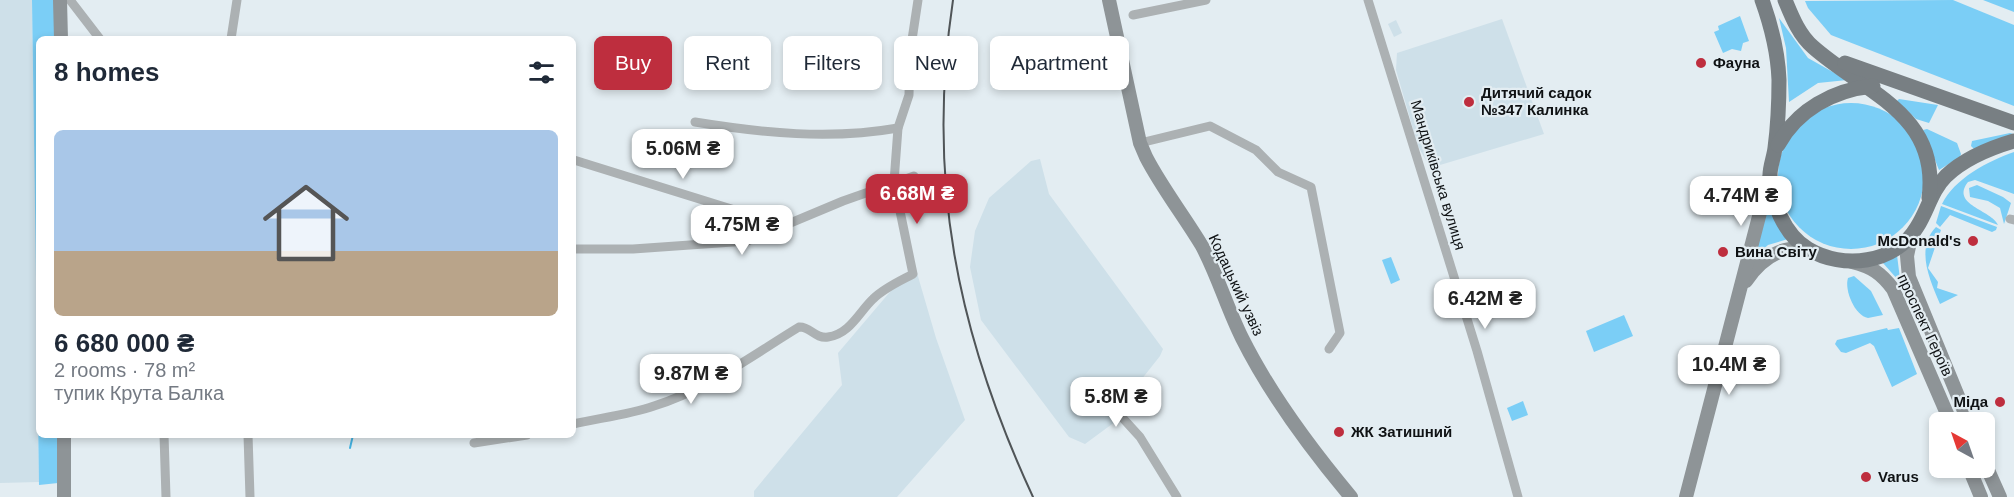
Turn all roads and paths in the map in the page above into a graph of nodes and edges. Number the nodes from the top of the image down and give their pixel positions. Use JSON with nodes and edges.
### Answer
{"nodes":[{"id":1,"x":60,"y":0,"type":"edge"},
{"id":2,"x":70,"y":0,"type":"edge"},
{"id":3,"x":237,"y":0,"type":"edge"},
{"id":4,"x":918,"y":0,"type":"edge"},
{"id":5,"x":1109,"y":0,"type":"edge"},
{"id":6,"x":1206,"y":0,"type":"edge"},
{"id":7,"x":1368,"y":0,"type":"edge"},
{"id":8,"x":1762,"y":0,"type":"edge"},
{"id":9,"x":1785,"y":0,"type":"edge"},
{"id":10,"x":1133,"y":15,"type":"dead end"},
{"id":11,"x":61,"y":36,"type":"edge"},
{"id":12,"x":98,"y":36,"type":"edge"},
{"id":13,"x":231,"y":36,"type":"edge"},
{"id":14,"x":1825,"y":55,"type":"junction"},
{"id":15,"x":1903,"y":84,"type":"junction"},
{"id":16,"x":1867,"y":87,"type":"junction"},
{"id":17,"x":1827,"y":99,"type":"junction"},
{"id":18,"x":1885,"y":102,"type":"junction"},
{"id":19,"x":695,"y":122,"type":"dead end"},
{"id":20,"x":2014,"y":123,"type":"edge"},
{"id":21,"x":898,"y":128,"type":"junction"},
{"id":22,"x":2014,"y":141,"type":"edge"},
{"id":23,"x":1140,"y":142,"type":"junction"},
{"id":24,"x":1775,"y":151,"type":"junction"},
{"id":25,"x":576,"y":161,"type":"edge"},
{"id":26,"x":1770,"y":173,"type":"junction"},
{"id":27,"x":914,"y":176,"type":"dead end"},
{"id":28,"x":894,"y":182,"type":"junction"},
{"id":29,"x":1928,"y":201,"type":"junction"},
{"id":30,"x":783,"y":225,"type":"junction"},
{"id":31,"x":1911,"y":237,"type":"junction"},
{"id":32,"x":576,"y":249,"type":"edge"},
{"id":33,"x":1807,"y":249,"type":"junction"},
{"id":34,"x":1850,"y":262,"type":"junction"},
{"id":35,"x":1741,"y":288,"type":"junction"},
{"id":36,"x":1329,"y":349,"type":"dead end"},
{"id":37,"x":1099,"y":392,"type":"dead end"},
{"id":38,"x":1946,"y":412,"type":"edge"},
{"id":39,"x":1964,"y":412,"type":"edge"},
{"id":40,"x":576,"y":423,"type":"edge"},
{"id":41,"x":64,"y":438,"type":"edge"},
{"id":42,"x":165,"y":438,"type":"edge"},
{"id":43,"x":248,"y":438,"type":"edge"},
{"id":44,"x":507,"y":438,"type":"edge"},
{"id":45,"x":474,"y":443,"type":"dead end"},
{"id":46,"x":1973,"y":478,"type":"edge"},
{"id":47,"x":1992,"y":478,"type":"edge"},
{"id":48,"x":64,"y":497,"type":"edge"},
{"id":49,"x":166,"y":497,"type":"edge"},
{"id":50,"x":250,"y":497,"type":"edge"},
{"id":51,"x":1177,"y":497,"type":"edge"},
{"id":52,"x":1351,"y":497,"type":"edge"},
{"id":53,"x":1518,"y":497,"type":"edge"},
{"id":54,"x":1686,"y":497,"type":"edge"},
{"id":55,"x":1981,"y":497,"type":"edge"},
{"id":56,"x":2000,"y":497,"type":"edge"}],
"edges":[{"from":1,"to":11,"type":"main road"},
{"from":2,"to":12,"type":"street"},
{"from":3,"to":13,"type":"street"},
{"from":4,"to":21,"type":"street"},
{"from":5,"to":23,"type":"main road","name":"Кодацький узвіз"},
{"from":6,"to":10,"type":"street"},
{"from":7,"to":53,"type":"street","name":"Мандриківська вулиця"},
{"from":8,"to":24,"type":"main road"},
{"from":9,"to":14,"type":"main road"},
{"from":14,"to":15,"type":"main road"},
{"from":14,"to":16,"type":"main road"},
{"from":15,"to":16,"type":"main road"},
{"from":15,"to":20,"type":"main road"},
{"from":16,"to":17,"type":"main road"},
{"from":16,"to":18,"type":"main road"},
{"from":17,"to":18,"type":"main road"},
{"from":17,"to":24,"type":"main road"},
{"from":18,"to":29,"type":"main road"},
{"from":19,"to":21,"type":"street"},
{"from":21,"to":28,"type":"street"},
{"from":22,"to":29,"type":"main road"},
{"from":23,"to":36,"type":"street"},
{"from":23,"to":52,"type":"main road","name":"Кодацький узвіз"},
{"from":24,"to":26,"type":"main road"},
{"from":25,"to":30,"type":"street"},
{"from":26,"to":33,"type":"main road"},
{"from":26,"to":35,"type":"main road"},
{"from":27,"to":28,"type":"street"},
{"from":28,"to":30,"type":"street"},
{"from":28,"to":40,"type":"street"},
{"from":29,"to":31,"type":"main road"},
{"from":30,"to":32,"type":"street"},
{"from":31,"to":34,"type":"main road"},
{"from":31,"to":39,"type":"main road","name":"проспект Героїв"},
{"from":33,"to":34,"type":"main road"},
{"from":33,"to":35,"type":"main road"},
{"from":34,"to":38,"type":"main road","name":"проспект Героїв"},
{"from":35,"to":54,"type":"main road"},
{"from":37,"to":51,"type":"street"},
{"from":41,"to":48,"type":"main road"},
{"from":42,"to":49,"type":"street"},
{"from":43,"to":50,"type":"street"},
{"from":44,"to":45,"type":"street"},
{"from":46,"to":55,"type":"main road"},
{"from":47,"to":56,"type":"main road"}]}
